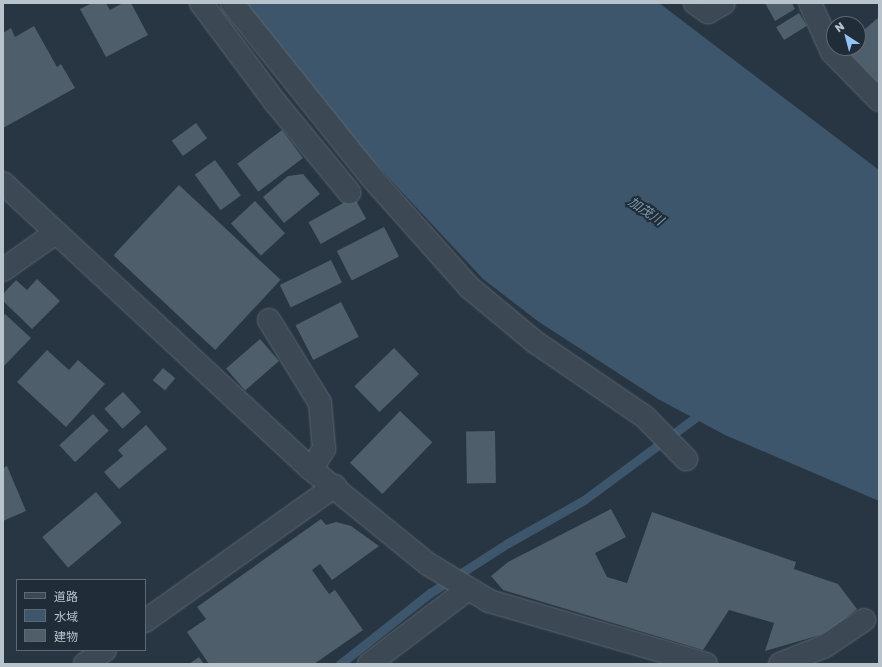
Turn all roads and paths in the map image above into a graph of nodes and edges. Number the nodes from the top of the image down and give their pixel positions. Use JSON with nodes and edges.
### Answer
{"nodes":[{"id":1,"x":201,"y":3,"type":"edge"},
{"id":2,"x":232,"y":3,"type":"edge"},
{"id":3,"x":695,"y":3,"type":"edge"},
{"id":4,"x":724,"y":3,"type":"edge"},
{"id":5,"x":810,"y":3,"type":"edge"},
{"id":6,"x":879,"y":100,"type":"edge"},
{"id":7,"x":3,"y":183,"type":"edge"},
{"id":8,"x":349,"y":192,"type":"dead end"},
{"id":9,"x":55,"y":233,"type":"junction"},
{"id":10,"x":3,"y":270,"type":"edge"},
{"id":11,"x":269,"y":320,"type":"dead end"},
{"id":12,"x":686,"y":459,"type":"dead end"},
{"id":13,"x":311,"y":469,"type":"junction"},
{"id":14,"x":335,"y":486,"type":"junction"},
{"id":15,"x":468,"y":590,"type":"junction"},
{"id":16,"x":146,"y":620,"type":"edge"},
{"id":17,"x":864,"y":620,"type":"dead end"},
{"id":18,"x":104,"y":651,"type":"edge"},
{"id":19,"x":85,"y":664,"type":"edge"},
{"id":20,"x":370,"y":664,"type":"edge"},
{"id":21,"x":706,"y":664,"type":"edge"},
{"id":22,"x":780,"y":664,"type":"edge"}],
"edges":[{"from":1,"to":8,"type":"street"},
{"from":2,"to":12,"type":"street"},
{"from":3,"to":4,"type":"street"},
{"from":5,"to":6,"type":"street"},
{"from":7,"to":9,"type":"street"},
{"from":9,"to":10,"type":"street"},
{"from":9,"to":13,"type":"street"},
{"from":11,"to":13,"type":"street"},
{"from":13,"to":14,"type":"street"},
{"from":14,"to":15,"type":"street"},
{"from":14,"to":16,"type":"street"},
{"from":15,"to":20,"type":"street"},
{"from":15,"to":21,"type":"street"},
{"from":17,"to":22,"type":"street"},
{"from":18,"to":19,"type":"street"}]}
